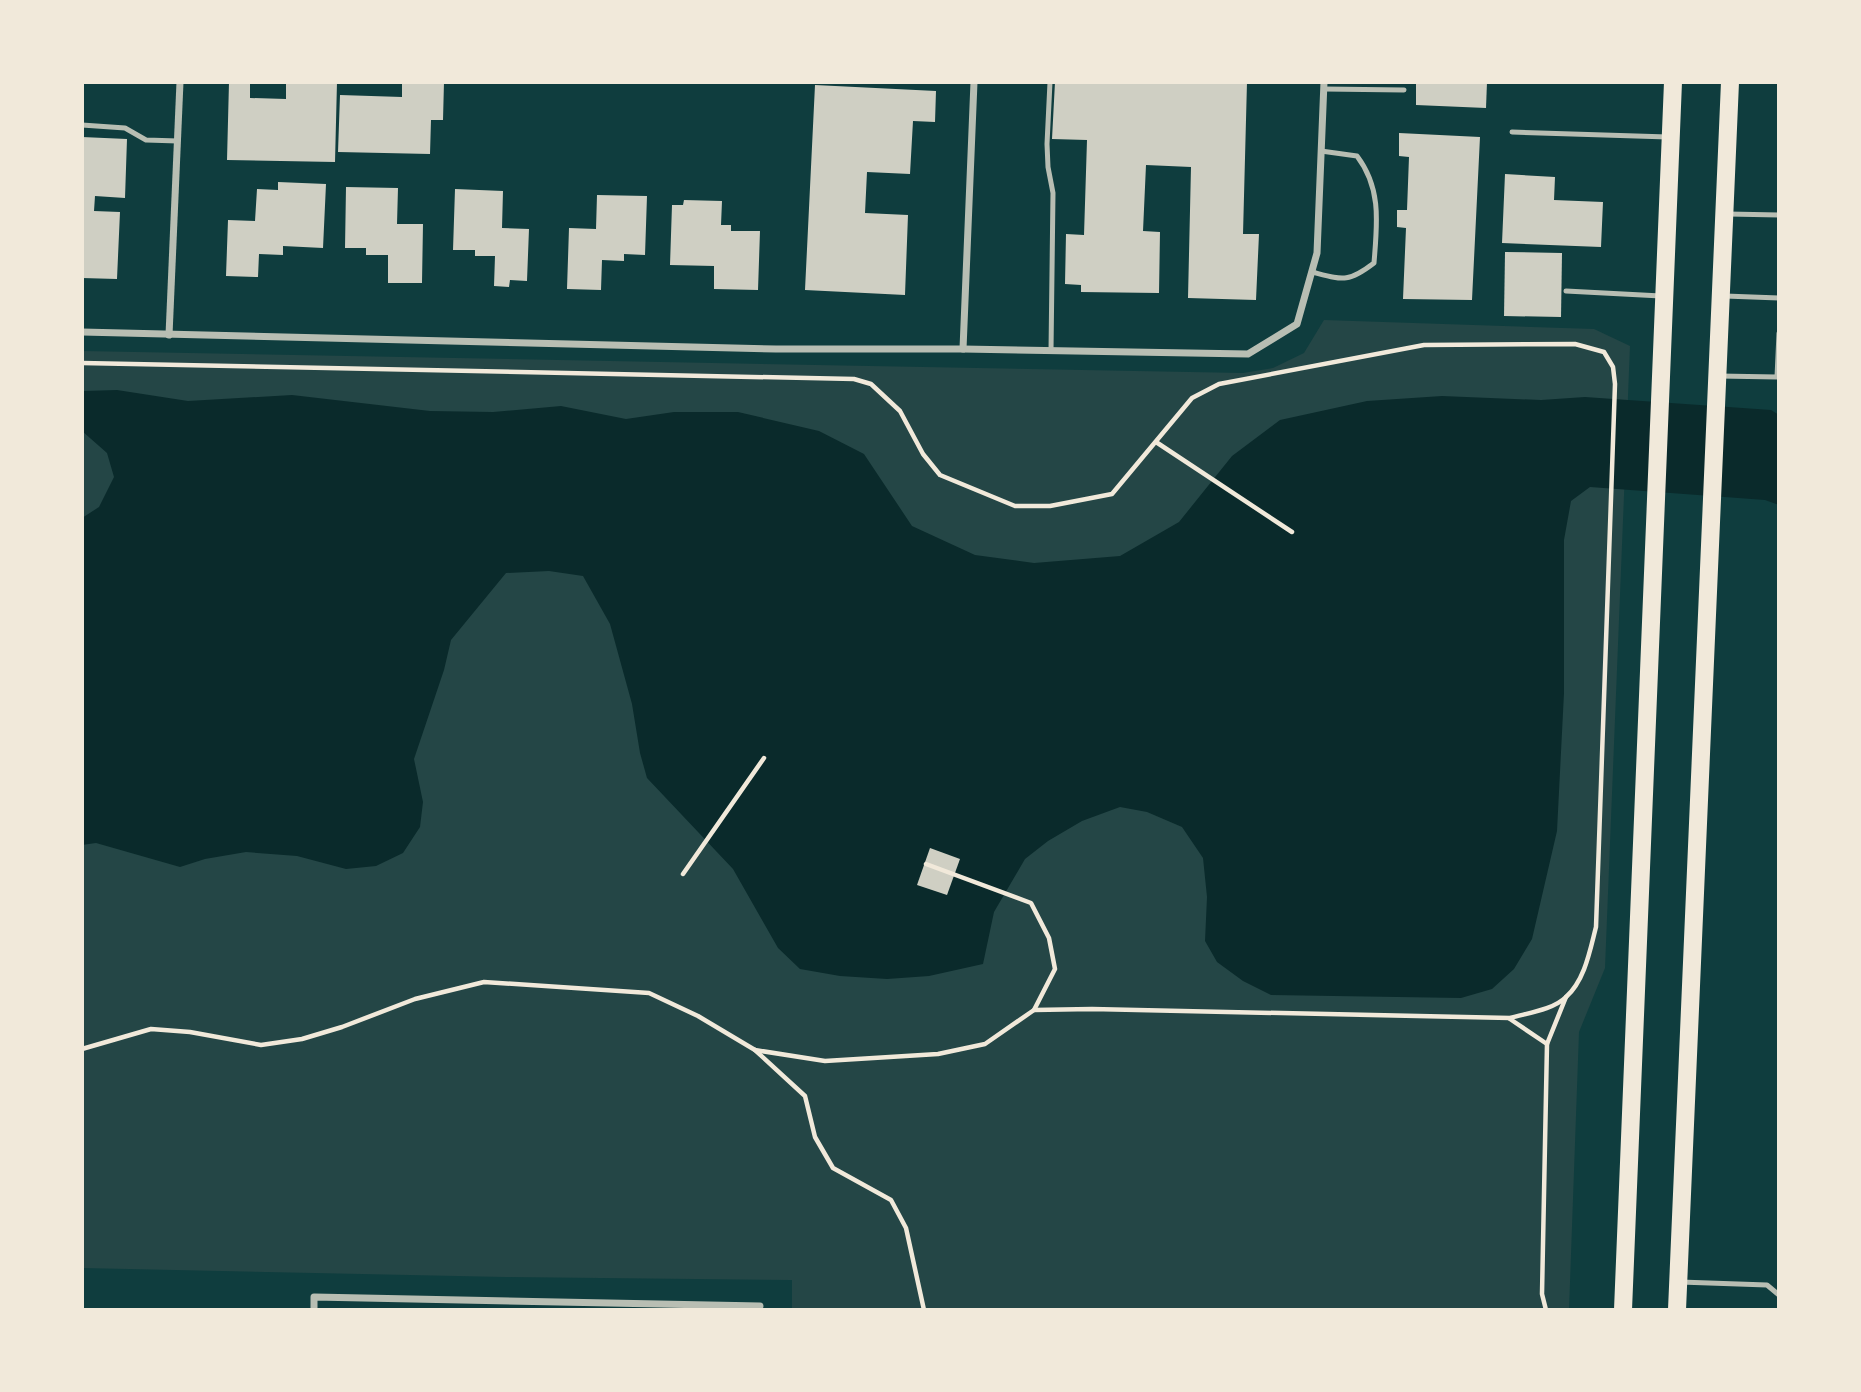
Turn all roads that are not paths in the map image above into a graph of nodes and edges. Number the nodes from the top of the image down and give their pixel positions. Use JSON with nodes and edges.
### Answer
{"nodes":[{"id":1,"x":180,"y":82,"type":"edge"},
{"id":2,"x":974,"y":82,"type":"edge"},
{"id":3,"x":1050,"y":82,"type":"edge"},
{"id":4,"x":1673,"y":82,"type":"edge"},
{"id":5,"x":1730,"y":82,"type":"edge"},
{"id":6,"x":1324,"y":85,"type":"edge"},
{"id":7,"x":1404,"y":90,"type":"dead end"},
{"id":8,"x":82,"y":125,"type":"edge"},
{"id":9,"x":1512,"y":132,"type":"dead end"},
{"id":10,"x":1671,"y":138,"type":"junction"},
{"id":11,"x":178,"y":141,"type":"junction"},
{"id":12,"x":1321,"y":151,"type":"junction"},
{"id":13,"x":1725,"y":214,"type":"junction"},
{"id":14,"x":1779,"y":215,"type":"edge"},
{"id":15,"x":1312,"y":272,"type":"junction"},
{"id":16,"x":1566,"y":291,"type":"dead end"},
{"id":17,"x":1664,"y":296,"type":"junction"},
{"id":18,"x":1721,"y":296,"type":"junction"},
{"id":19,"x":1779,"y":298,"type":"edge"},
{"id":20,"x":82,"y":332,"type":"edge"},
{"id":21,"x":1779,"y":333,"type":"edge"},
{"id":22,"x":169,"y":335,"type":"junction"},
{"id":23,"x":963,"y":349,"type":"junction"},
{"id":24,"x":1051,"y":351,"type":"junction"},
{"id":25,"x":1778,"y":379,"type":"edge"},
{"id":26,"x":1718,"y":381,"type":"junction"},
{"id":27,"x":1678,"y":1282,"type":"junction"},
{"id":28,"x":1779,"y":1295,"type":"edge"},
{"id":29,"x":760,"y":1308,"type":"edge"},
{"id":30,"x":314,"y":1310,"type":"edge"},
{"id":31,"x":1623,"y":1310,"type":"edge"},
{"id":32,"x":1677,"y":1310,"type":"edge"}],
"edges":[{"from":1,"to":11,"type":"street"},
{"from":2,"to":23,"type":"street"},
{"from":3,"to":24,"type":"lane"},
{"from":4,"to":10,"type":"main road"},
{"from":5,"to":13,"type":"main road"},
{"from":6,"to":7,"type":"lane"},
{"from":6,"to":12,"type":"street"},
{"from":8,"to":11,"type":"lane"},
{"from":9,"to":10,"type":"lane"},
{"from":10,"to":17,"type":"main road"},
{"from":11,"to":22,"type":"street"},
{"from":12,"to":15,"type":"street"},
{"from":12,"to":15,"type":"lane"},
{"from":13,"to":14,"type":"lane"},
{"from":13,"to":18,"type":"main road"},
{"from":15,"to":24,"type":"street"},
{"from":16,"to":17,"type":"lane"},
{"from":17,"to":31,"type":"main road"},
{"from":18,"to":19,"type":"lane"},
{"from":18,"to":26,"type":"main road"},
{"from":20,"to":22,"type":"street"},
{"from":21,"to":25,"type":"lane"},
{"from":22,"to":23,"type":"street"},
{"from":23,"to":24,"type":"street"},
{"from":25,"to":26,"type":"lane"},
{"from":26,"to":27,"type":"main road"},
{"from":27,"to":28,"type":"lane"},
{"from":27,"to":32,"type":"main road"},
{"from":29,"to":30,"type":"street"}]}
